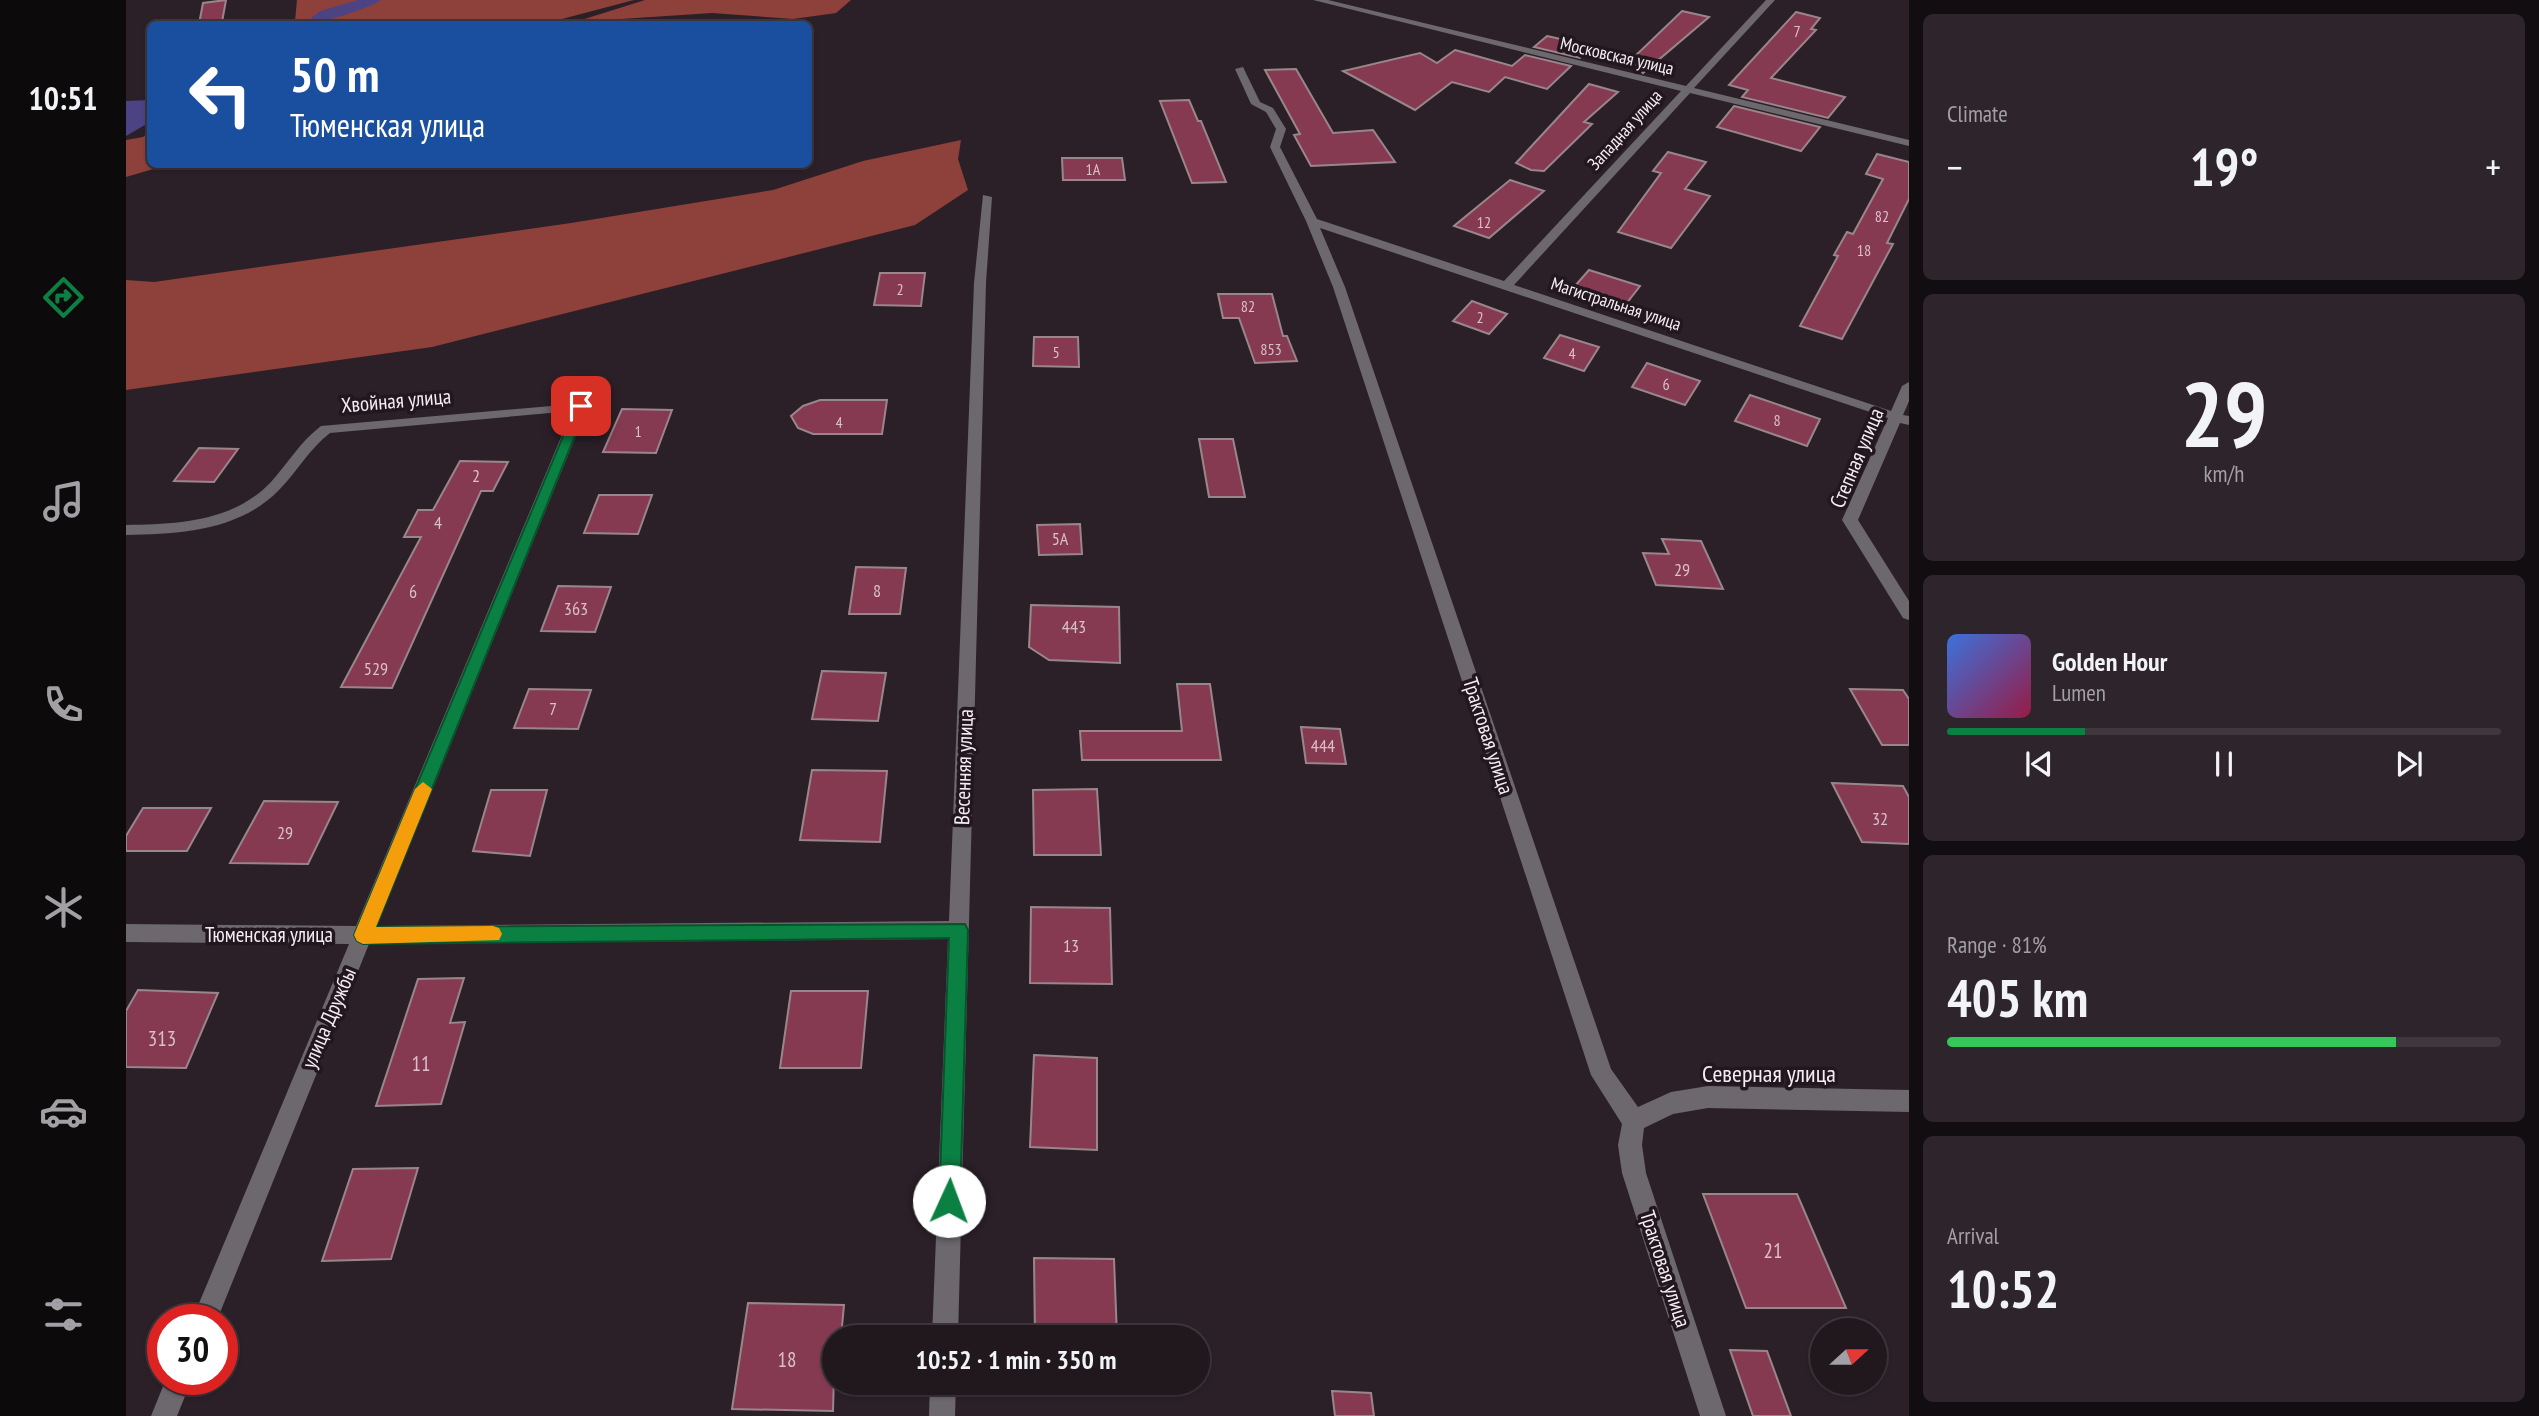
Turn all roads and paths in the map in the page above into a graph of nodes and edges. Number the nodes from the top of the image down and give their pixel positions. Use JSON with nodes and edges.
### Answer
{"nodes":[{"id":1,"x":1317,"y":0,"type":"edge"},
{"id":2,"x":1771,"y":0,"type":"edge"},
{"id":3,"x":1240,"y":69,"type":"dead end"},
{"id":4,"x":1687,"y":88,"type":"junction"},
{"id":5,"x":1909,"y":143,"type":"edge"},
{"id":6,"x":987,"y":197,"type":"dead end"},
{"id":7,"x":1312,"y":221,"type":"junction"},
{"id":8,"x":1506,"y":286,"type":"junction"},
{"id":9,"x":1909,"y":386,"type":"edge"},
{"id":10,"x":581,"y":406,"type":"joint"},
{"id":11,"x":1903,"y":419,"type":"edge"},
{"id":12,"x":126,"y":530,"type":"edge"},
{"id":13,"x":1909,"y":614,"type":"edge"},
{"id":14,"x":959,"y":930,"type":"junction"},
{"id":15,"x":126,"y":933,"type":"edge"},
{"id":16,"x":363,"y":935,"type":"junction"},
{"id":17,"x":1909,"y":1101,"type":"edge"},
{"id":18,"x":1634,"y":1121,"type":"junction"},
{"id":19,"x":211,"y":1304,"type":"edge"},
{"id":20,"x":945,"y":1325,"type":"edge"},
{"id":21,"x":173,"y":1395,"type":"edge"},
{"id":22,"x":943,"y":1395,"type":"edge"},
{"id":23,"x":164,"y":1416,"type":"edge"},
{"id":24,"x":942,"y":1416,"type":"edge"},
{"id":25,"x":1713,"y":1416,"type":"edge"}],
"edges":[{"from":1,"to":4,"type":"street","name":"Московская улица"},
{"from":2,"to":4,"type":"street","name":"Западная улица"},
{"from":3,"to":7,"type":"street","name":"Трактовая улица"},
{"from":4,"to":5,"type":"street","name":"Московская улица"},
{"from":4,"to":8,"type":"street","name":"Западная улица"},
{"from":6,"to":14,"type":"street","name":"Весенняя улица"},
{"from":7,"to":8,"type":"street","name":"Магистральная улица"},
{"from":7,"to":18,"type":"street","name":"Трактовая улица"},
{"from":8,"to":11,"type":"street","name":"Магистральная улица"},
{"from":9,"to":11,"type":"street","name":"Степная улица"},
{"from":10,"to":12,"type":"street","name":"Хвойная улица"},
{"from":10,"to":16,"type":"street","name":"улица Дружбы"},
{"from":11,"to":13,"type":"street","name":"Степная улица"},
{"from":14,"to":16,"type":"street","name":"Тюменская улица"},
{"from":14,"to":20,"type":"street","name":"Весенняя улица"},
{"from":15,"to":16,"type":"street","name":"Тюменская улица"},
{"from":16,"to":19,"type":"street","name":"улица Дружбы"},
{"from":17,"to":18,"type":"street","name":"Северная улица"},
{"from":18,"to":25,"type":"street","name":"Трактовая улица"},
{"from":21,"to":23,"type":"street"},
{"from":22,"to":24,"type":"street"}]}
